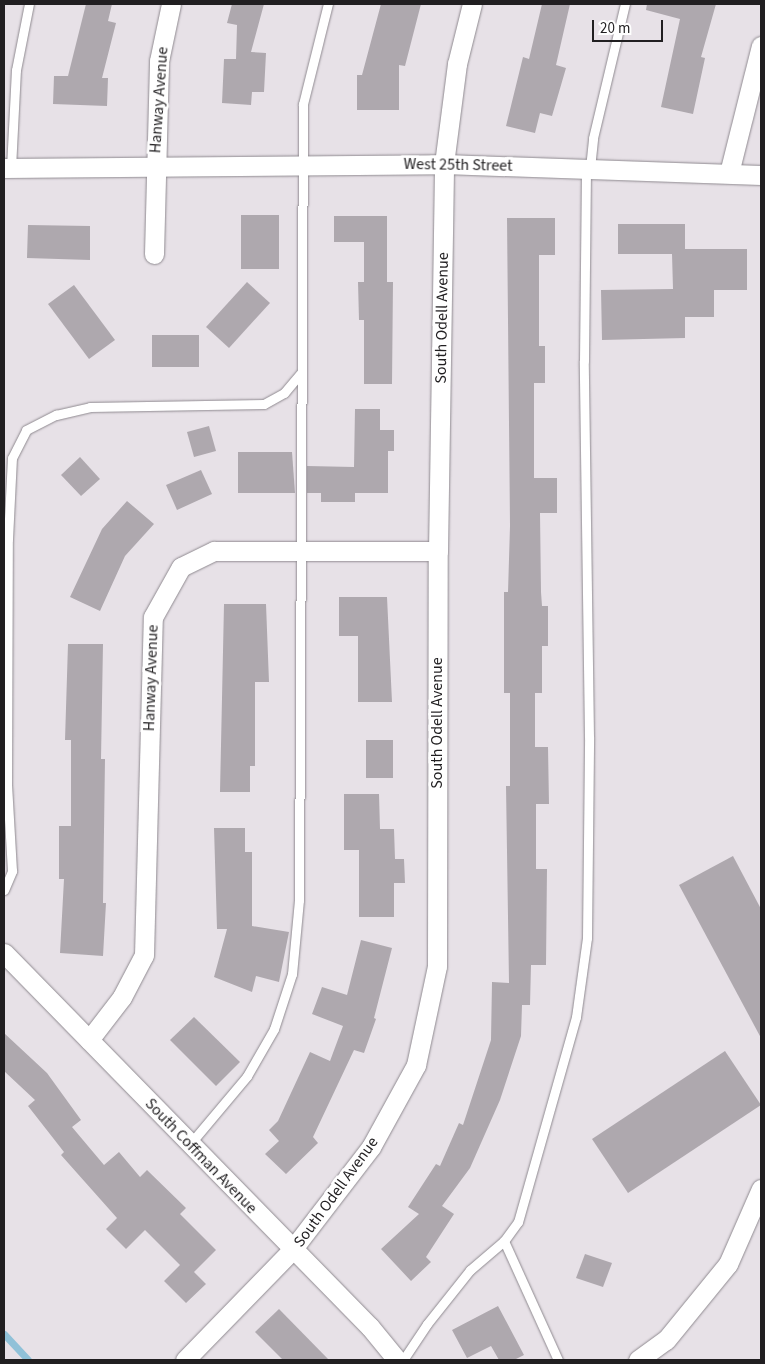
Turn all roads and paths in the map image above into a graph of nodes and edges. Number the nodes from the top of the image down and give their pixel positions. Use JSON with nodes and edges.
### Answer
{"nodes":[{"id":1,"x":29,"y":4,"type":"edge"},
{"id":2,"x":171,"y":4,"type":"edge"},
{"id":3,"x":328,"y":4,"type":"edge"},
{"id":4,"x":472,"y":4,"type":"edge"},
{"id":5,"x":625,"y":4,"type":"edge"},
{"id":6,"x":761,"y":46,"type":"edge"},
{"id":7,"x":444,"y":164,"type":"junction"},
{"id":8,"x":302,"y":166,"type":"junction"},
{"id":9,"x":154,"y":167,"type":"junction"},
{"id":10,"x":7,"y":168,"type":"edge"},
{"id":11,"x":588,"y":168,"type":"junction"},
{"id":12,"x":729,"y":173,"type":"junction"},
{"id":13,"x":761,"y":175,"type":"edge"},
{"id":14,"x":154,"y":254,"type":"dead end"},
{"id":15,"x":301,"y":373,"type":"junction"},
{"id":16,"x":300,"y":550,"type":"junction"},
{"id":17,"x":438,"y":550,"type":"junction"},
{"id":18,"x":4,"y":890,"type":"edge"},
{"id":19,"x":4,"y":953,"type":"edge"},
{"id":20,"x":89,"y":1040,"type":"junction"},
{"id":21,"x":190,"y":1144,"type":"junction"},
{"id":22,"x":761,"y":1188,"type":"edge"},
{"id":23,"x":504,"y":1241,"type":"junction"},
{"id":24,"x":292,"y":1250,"type":"junction"},
{"id":25,"x":185,"y":1360,"type":"edge"},
{"id":26,"x":397,"y":1360,"type":"edge"},
{"id":27,"x":404,"y":1360,"type":"edge"},
{"id":28,"x":558,"y":1360,"type":"edge"},
{"id":29,"x":638,"y":1360,"type":"edge"}],
"edges":[{"from":1,"to":10,"type":"lane"},
{"from":2,"to":9,"type":"street","name":"Hanway Avenue"},
{"from":3,"to":8,"type":"lane"},
{"from":4,"to":7,"type":"street","name":"South Odell Avenue"},
{"from":5,"to":11,"type":"lane"},
{"from":6,"to":12,"type":"street"},
{"from":7,"to":8,"type":"street","name":"West 25th Street"},
{"from":7,"to":11,"type":"street","name":"West 25th Street"},
{"from":7,"to":17,"type":"street","name":"South Odell Avenue"},
{"from":8,"to":9,"type":"street","name":"West 25th Street"},
{"from":8,"to":15,"type":"lane"},
{"from":9,"to":10,"type":"street","name":"West 25th Street"},
{"from":9,"to":14,"type":"street"},
{"from":11,"to":12,"type":"street","name":"West 25th Street"},
{"from":11,"to":23,"type":"lane"},
{"from":12,"to":13,"type":"street","name":"West 25th Street"},
{"from":15,"to":16,"type":"lane"},
{"from":15,"to":18,"type":"lane"},
{"from":16,"to":17,"type":"street","name":"Hanway Avenue"},
{"from":16,"to":20,"type":"street","name":"Hanway Avenue"},
{"from":16,"to":21,"type":"lane"},
{"from":17,"to":24,"type":"street","name":"South Odell Avenue"},
{"from":19,"to":20,"type":"street","name":"South Coffman Avenue"},
{"from":20,"to":21,"type":"street","name":"South Coffman Avenue"},
{"from":21,"to":24,"type":"street","name":"South Coffman Avenue"},
{"from":22,"to":29,"type":"street"},
{"from":23,"to":27,"type":"lane"},
{"from":23,"to":28,"type":"lane"},
{"from":24,"to":25,"type":"street","name":"South Odell Avenue"},
{"from":24,"to":26,"type":"street","name":"South Coffman Avenue"}]}
